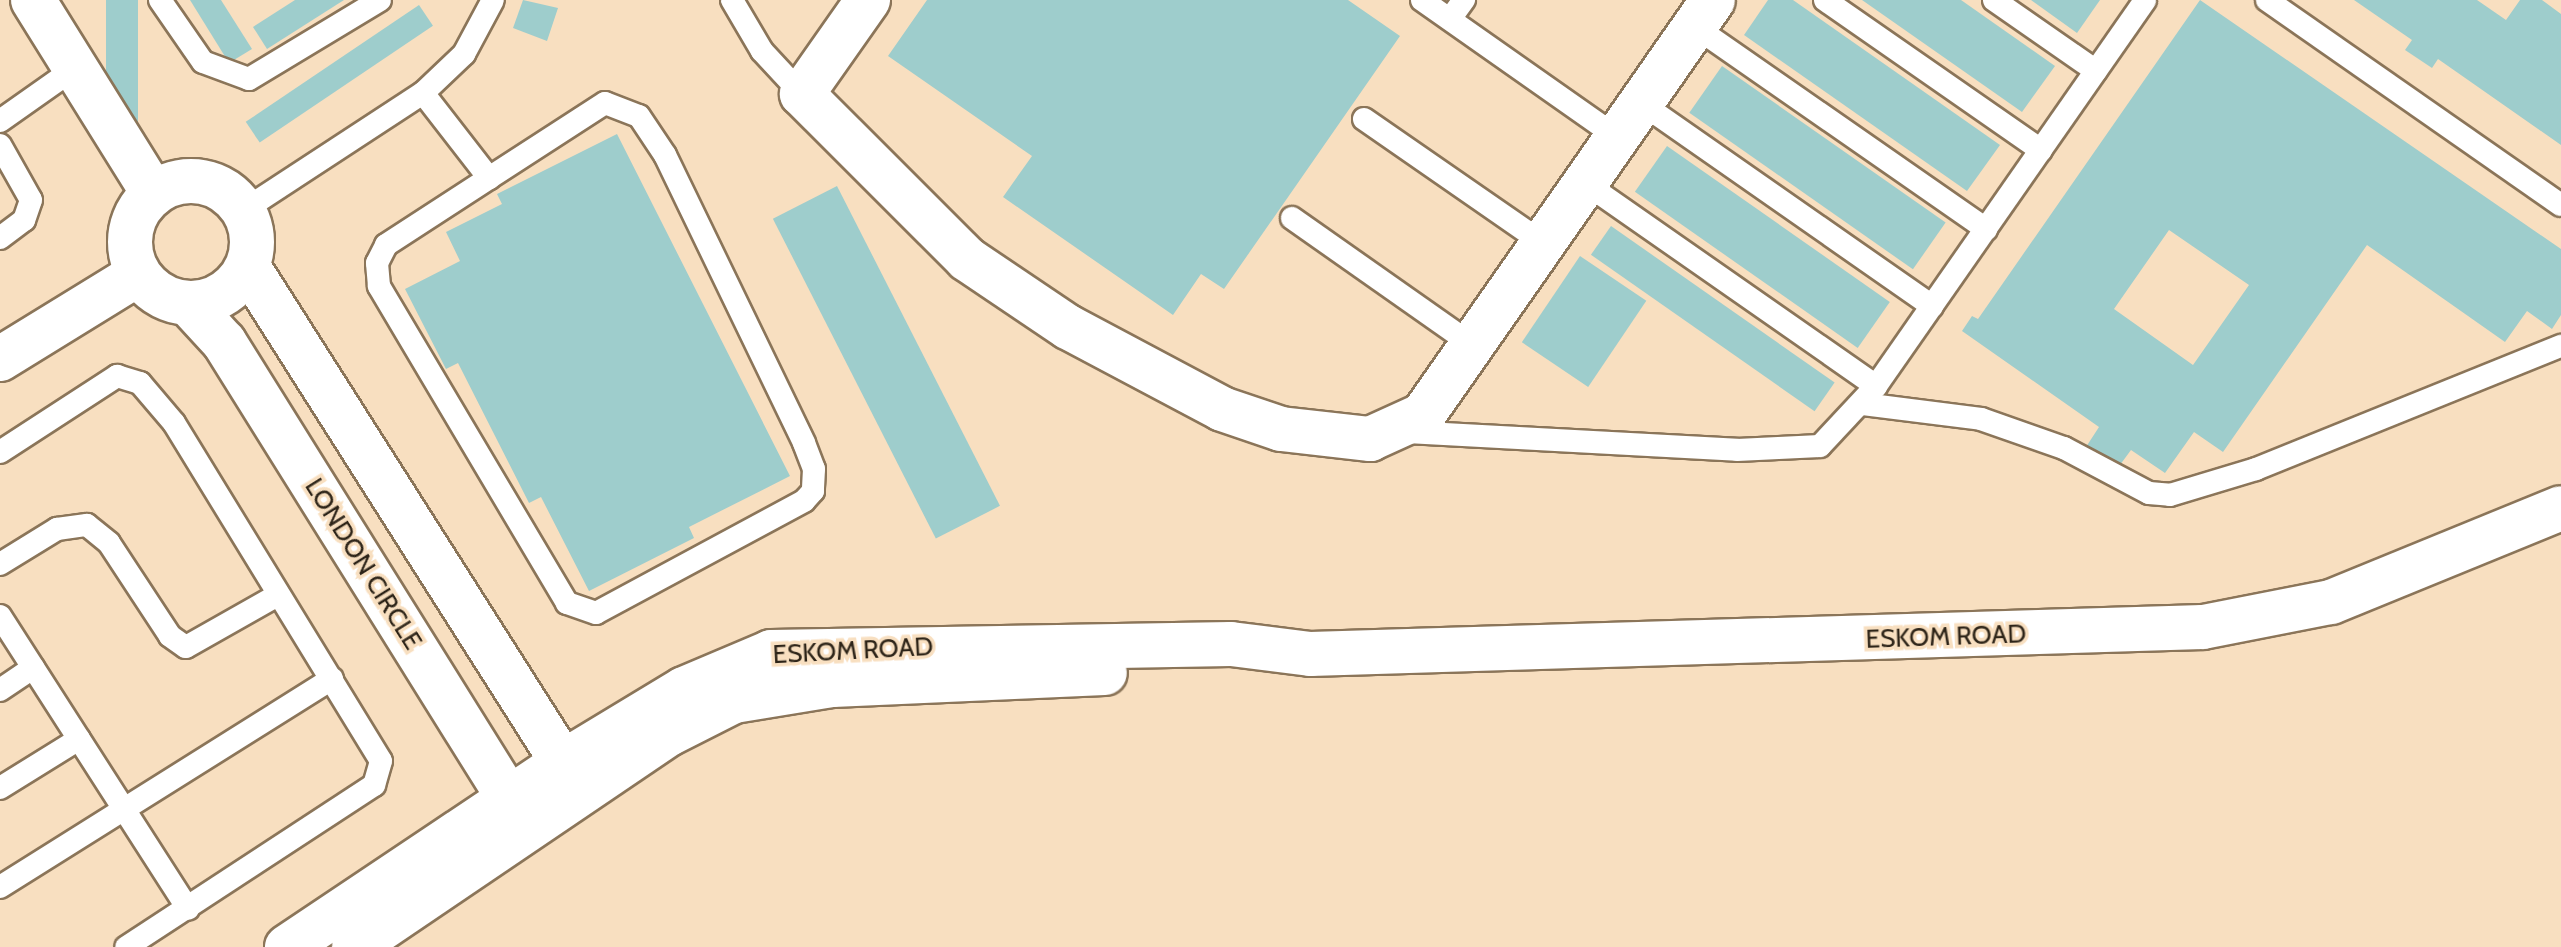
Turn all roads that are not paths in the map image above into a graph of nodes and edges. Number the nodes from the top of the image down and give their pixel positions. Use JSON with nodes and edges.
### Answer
{"nodes":[{"id":1,"x":33,"y":0,"type":"edge"},
{"id":2,"x":160,"y":0,"type":"edge"},
{"id":3,"x":380,"y":0,"type":"edge"},
{"id":4,"x":493,"y":0,"type":"edge"},
{"id":5,"x":732,"y":0,"type":"edge"},
{"id":6,"x":868,"y":0,"type":"edge"},
{"id":7,"x":1422,"y":0,"type":"edge"},
{"id":8,"x":1464,"y":0,"type":"edge"},
{"id":9,"x":1825,"y":0,"type":"edge"},
{"id":10,"x":1994,"y":0,"type":"edge"},
{"id":11,"x":2145,"y":0,"type":"edge"},
{"id":12,"x":2267,"y":0,"type":"edge"},
{"id":13,"x":1704,"y":13,"type":"edge"},
{"id":14,"x":1450,"y":19,"type":"junction"},
{"id":15,"x":75,"y":68,"type":"junction"},
{"id":16,"x":2096,"y":71,"type":"junction"},
{"id":17,"x":423,"y":93,"type":"junction"},
{"id":18,"x":802,"y":94,"type":"junction"},
{"id":19,"x":1364,"y":119,"type":"dead end"},
{"id":20,"x":1629,"y":120,"type":"junction"},
{"id":21,"x":0,"y":121,"type":"edge"},
{"id":22,"x":0,"y":145,"type":"edge"},
{"id":23,"x":2041,"y":150,"type":"junction"},
{"id":24,"x":489,"y":178,"type":"junction"},
{"id":25,"x":1585,"y":183,"type":"junction"},
{"id":26,"x":153,"y":193,"type":"junction"},
{"id":27,"x":2561,"y":205,"type":"edge"},
{"id":28,"x":244,"y":210,"type":"junction"},
{"id":29,"x":1292,"y":218,"type":"dead end"},
{"id":30,"x":1986,"y":229,"type":"junction"},
{"id":31,"x":0,"y":238,"type":"edge"},
{"id":32,"x":1543,"y":243,"type":"junction"},
{"id":33,"x":248,"y":267,"type":"junction"},
{"id":34,"x":138,"y":274,"type":"junction"},
{"id":35,"x":189,"y":304,"type":"junction"},
{"id":36,"x":1932,"y":306,"type":"junction"},
{"id":37,"x":1473,"y":345,"type":"junction"},
{"id":38,"x":2561,"y":346,"type":"edge"},
{"id":39,"x":0,"y":359,"type":"edge"},
{"id":40,"x":1870,"y":395,"type":"junction"},
{"id":41,"x":1395,"y":432,"type":"junction"},
{"id":42,"x":0,"y":452,"type":"edge"},
{"id":43,"x":2561,"y":508,"type":"edge"},
{"id":44,"x":0,"y":564,"type":"edge"},
{"id":45,"x":276,"y":596,"type":"junction"},
{"id":46,"x":0,"y":616,"type":"edge"},
{"id":47,"x":33,"y":668,"type":"junction"},
{"id":48,"x":332,"y":679,"type":"junction"},
{"id":49,"x":0,"y":690,"type":"edge"},
{"id":50,"x":79,"y":739,"type":"junction"},
{"id":51,"x":573,"y":777,"type":"junction"},
{"id":52,"x":0,"y":788,"type":"edge"},
{"id":53,"x":125,"y":810,"type":"junction"},
{"id":54,"x":519,"y":814,"type":"junction"},
{"id":55,"x":0,"y":887,"type":"edge"},
{"id":56,"x":188,"y":909,"type":"junction"},
{"id":57,"x":126,"y":947,"type":"edge"},
{"id":58,"x":287,"y":947,"type":"edge"},
{"id":59,"x":354,"y":947,"type":"edge"}],
"edges":[{"from":1,"to":15,"type":"street"},
{"from":2,"to":3,"type":"lane"},
{"from":4,"to":17,"type":"lane"},
{"from":5,"to":18,"type":"lane"},
{"from":6,"to":18,"type":"street"},
{"from":7,"to":14,"type":"lane"},
{"from":8,"to":14,"type":"lane"},
{"from":9,"to":23,"type":"lane"},
{"from":10,"to":16,"type":"lane"},
{"from":11,"to":16,"type":"lane"},
{"from":12,"to":27,"type":"lane"},
{"from":13,"to":20,"type":"street"},
{"from":13,"to":30,"type":"lane"},
{"from":14,"to":20,"type":"lane"},
{"from":15,"to":21,"type":"lane"},
{"from":15,"to":26,"type":"street"},
{"from":16,"to":23,"type":"lane"},
{"from":17,"to":24,"type":"lane"},
{"from":17,"to":28,"type":"lane"},
{"from":18,"to":41,"type":"street"},
{"from":19,"to":32,"type":"lane"},
{"from":20,"to":25,"type":"street"},
{"from":20,"to":36,"type":"lane"},
{"from":22,"to":31,"type":"lane"},
{"from":23,"to":30,"type":"lane"},
{"from":24,"to":24,"type":"lane"},
{"from":25,"to":32,"type":"street"},
{"from":25,"to":40,"type":"lane"},
{"from":26,"to":28,"type":"street"},
{"from":26,"to":34,"type":"street"},
{"from":28,"to":33,"type":"street"},
{"from":29,"to":37,"type":"lane"},
{"from":30,"to":36,"type":"lane"},
{"from":32,"to":37,"type":"street"},
{"from":33,"to":35,"type":"street"},
{"from":33,"to":51,"type":"street"},
{"from":34,"to":35,"type":"street"},
{"from":34,"to":39,"type":"street"},
{"from":35,"to":54,"type":"street","name":"LONDON CIRCLE"},
{"from":36,"to":40,"type":"lane"},
{"from":37,"to":41,"type":"street"},
{"from":38,"to":40,"type":"lane"},
{"from":40,"to":41,"type":"lane"},
{"from":42,"to":45,"type":"lane"},
{"from":43,"to":51,"type":"street","name":"ESKOM ROAD"},
{"from":44,"to":45,"type":"lane"},
{"from":45,"to":48,"type":"lane"},
{"from":46,"to":47,"type":"lane"},
{"from":47,"to":49,"type":"lane"},
{"from":47,"to":50,"type":"lane"},
{"from":48,"to":53,"type":"lane"},
{"from":48,"to":56,"type":"lane"},
{"from":50,"to":52,"type":"lane"},
{"from":50,"to":53,"type":"lane"},
{"from":51,"to":54,"type":"street","name":"ESKOM ROAD"},
{"from":53,"to":55,"type":"lane"},
{"from":53,"to":56,"type":"lane"},
{"from":54,"to":58,"type":"street","name":"ESKOM ROAD"},
{"from":54,"to":59,"type":"street","name":"ESKOM ROAD"},
{"from":56,"to":57,"type":"lane"}]}
